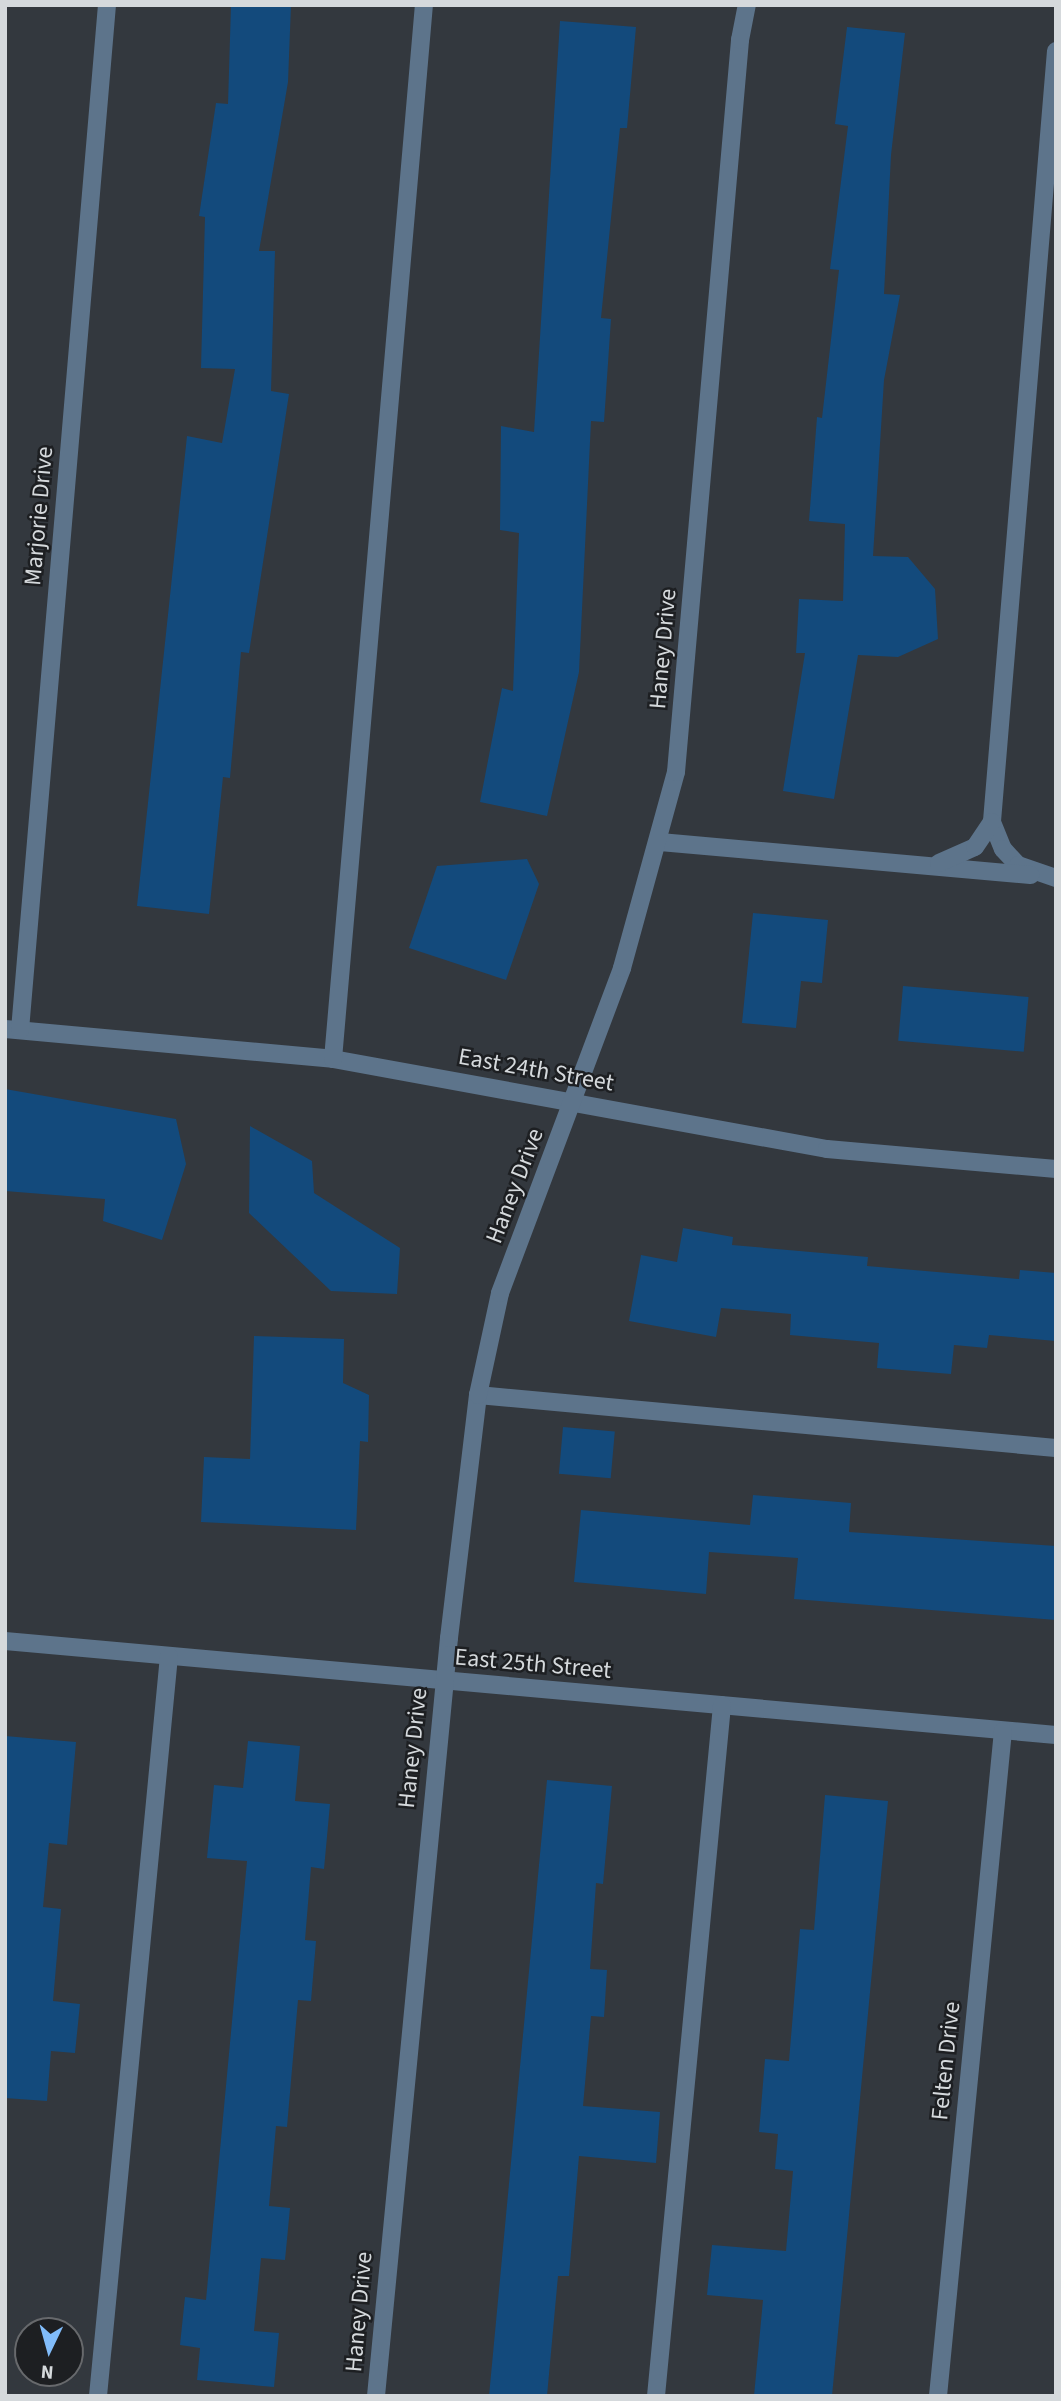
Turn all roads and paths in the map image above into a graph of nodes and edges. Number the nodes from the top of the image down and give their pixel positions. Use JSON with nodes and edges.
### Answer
{"nodes":[{"id":1,"x":107,"y":5,"type":"edge"},
{"id":2,"x":424,"y":5,"type":"edge"},
{"id":3,"x":747,"y":5,"type":"edge"},
{"id":4,"x":1056,"y":51,"type":"edge"},
{"id":5,"x":992,"y":822,"type":"junction"},
{"id":6,"x":660,"y":842,"type":"junction"},
{"id":7,"x":922,"y":867,"type":"junction"},
{"id":8,"x":1056,"y":878,"type":"edge"},
{"id":9,"x":13,"y":1029,"type":"edge"},
{"id":10,"x":334,"y":1059,"type":"junction"},
{"id":11,"x":573,"y":1100,"type":"junction"},
{"id":12,"x":1056,"y":1169,"type":"edge"},
{"id":13,"x":478,"y":1395,"type":"junction"},
{"id":14,"x":1056,"y":1448,"type":"edge"},
{"id":15,"x":5,"y":1642,"type":"edge"},
{"id":16,"x":169,"y":1656,"type":"junction"},
{"id":17,"x":444,"y":1680,"type":"junction"},
{"id":18,"x":722,"y":1705,"type":"junction"},
{"id":19,"x":1003,"y":1731,"type":"junction"},
{"id":20,"x":1056,"y":1735,"type":"edge"},
{"id":21,"x":98,"y":2396,"type":"edge"},
{"id":22,"x":376,"y":2396,"type":"edge"},
{"id":23,"x":656,"y":2396,"type":"edge"},
{"id":24,"x":938,"y":2396,"type":"edge"}],
"edges":[{"from":1,"to":9,"type":"street","name":"Marjorie Drive"},
{"from":2,"to":10,"type":"street"},
{"from":3,"to":6,"type":"street","name":"Haney Drive"},
{"from":4,"to":5,"type":"street"},
{"from":5,"to":7,"type":"street"},
{"from":5,"to":8,"type":"street"},
{"from":6,"to":7,"type":"street"},
{"from":6,"to":11,"type":"street","name":"Haney Drive"},
{"from":7,"to":8,"type":"street"},
{"from":9,"to":10,"type":"street","name":"East 24th Street"},
{"from":10,"to":11,"type":"street","name":"East 24th Street"},
{"from":11,"to":12,"type":"street","name":"East 24th Street"},
{"from":11,"to":13,"type":"street","name":"Haney Drive"},
{"from":13,"to":14,"type":"street"},
{"from":13,"to":17,"type":"street","name":"Haney Drive"},
{"from":15,"to":16,"type":"street","name":"East 25th Street"},
{"from":16,"to":17,"type":"street","name":"East 25th Street"},
{"from":16,"to":21,"type":"street"},
{"from":17,"to":18,"type":"street","name":"East 25th Street"},
{"from":17,"to":22,"type":"street","name":"Haney Drive"},
{"from":18,"to":19,"type":"street","name":"East 25th Street"},
{"from":18,"to":23,"type":"street"},
{"from":19,"to":20,"type":"street","name":"East 25th Street"},
{"from":19,"to":24,"type":"street","name":"Felten Drive"}]}
